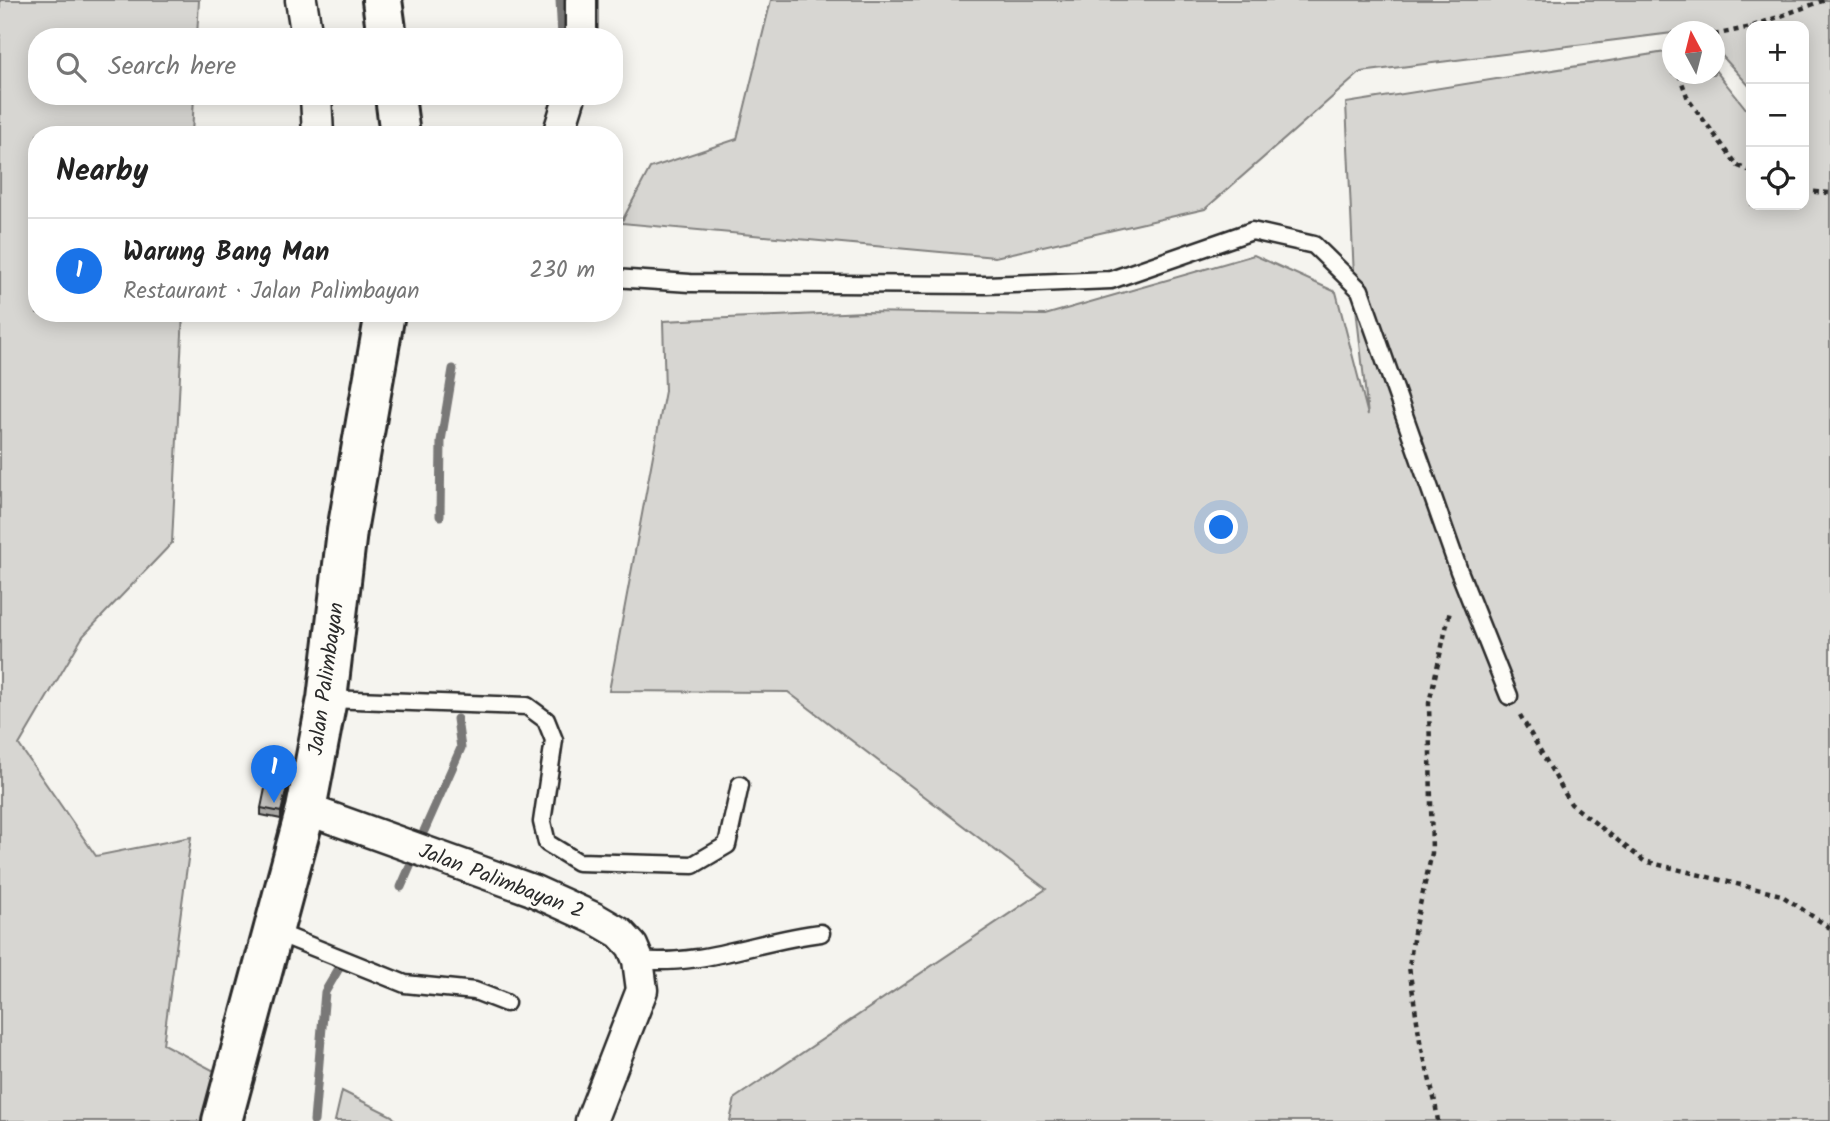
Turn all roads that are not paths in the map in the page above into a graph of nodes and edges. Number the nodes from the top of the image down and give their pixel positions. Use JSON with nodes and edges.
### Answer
{"nodes":[{"id":1,"x":302,"y":0,"type":"edge"},
{"id":2,"x":382,"y":0,"type":"edge"},
{"id":3,"x":581,"y":0,"type":"edge"},
{"id":4,"x":306,"y":28,"type":"edge"},
{"id":5,"x":386,"y":28,"type":"edge"},
{"id":6,"x":581,"y":28,"type":"edge"},
{"id":7,"x":316,"y":105,"type":"edge"},
{"id":8,"x":396,"y":105,"type":"edge"},
{"id":9,"x":567,"y":105,"type":"edge"},
{"id":10,"x":318,"y":126,"type":"edge"},
{"id":11,"x":399,"y":126,"type":"edge"},
{"id":12,"x":561,"y":126,"type":"edge"},
{"id":13,"x":623,"y":279,"type":"edge"},
{"id":14,"x":383,"y":322,"type":"edge"},
{"id":15,"x":1509,"y":696,"type":"road end"},
{"id":16,"x":327,"y":699,"type":"junction"},
{"id":17,"x":740,"y":785,"type":"dead end"},
{"id":18,"x":306,"y":809,"type":"junction"},
{"id":19,"x":273,"y":931,"type":"junction"},
{"id":20,"x":821,"y":933,"type":"dead end"},
{"id":21,"x":638,"y":960,"type":"junction"},
{"id":22,"x":506,"y":1003,"type":"dead end"},
{"id":23,"x":222,"y":1121,"type":"edge"},
{"id":24,"x":592,"y":1121,"type":"edge"}],
"edges":[{"from":1,"to":4,"type":"street"},
{"from":2,"to":5,"type":"street"},
{"from":3,"to":6,"type":"street"},
{"from":7,"to":10,"type":"street"},
{"from":8,"to":11,"type":"street"},
{"from":9,"to":12,"type":"street"},
{"from":13,"to":15,"type":"lane"},
{"from":14,"to":16,"type":"street","name":"Jalan Palimbayan"},
{"from":16,"to":17,"type":"lane"},
{"from":16,"to":18,"type":"street","name":"Jalan Palimbayan"},
{"from":18,"to":19,"type":"street","name":"Jalan Palimbayan"},
{"from":18,"to":21,"type":"street","name":"Jalan Palimbayan 2"},
{"from":19,"to":22,"type":"lane"},
{"from":19,"to":23,"type":"street","name":"Jalan Palimbayan"},
{"from":20,"to":21,"type":"lane"},
{"from":21,"to":24,"type":"street"}]}
